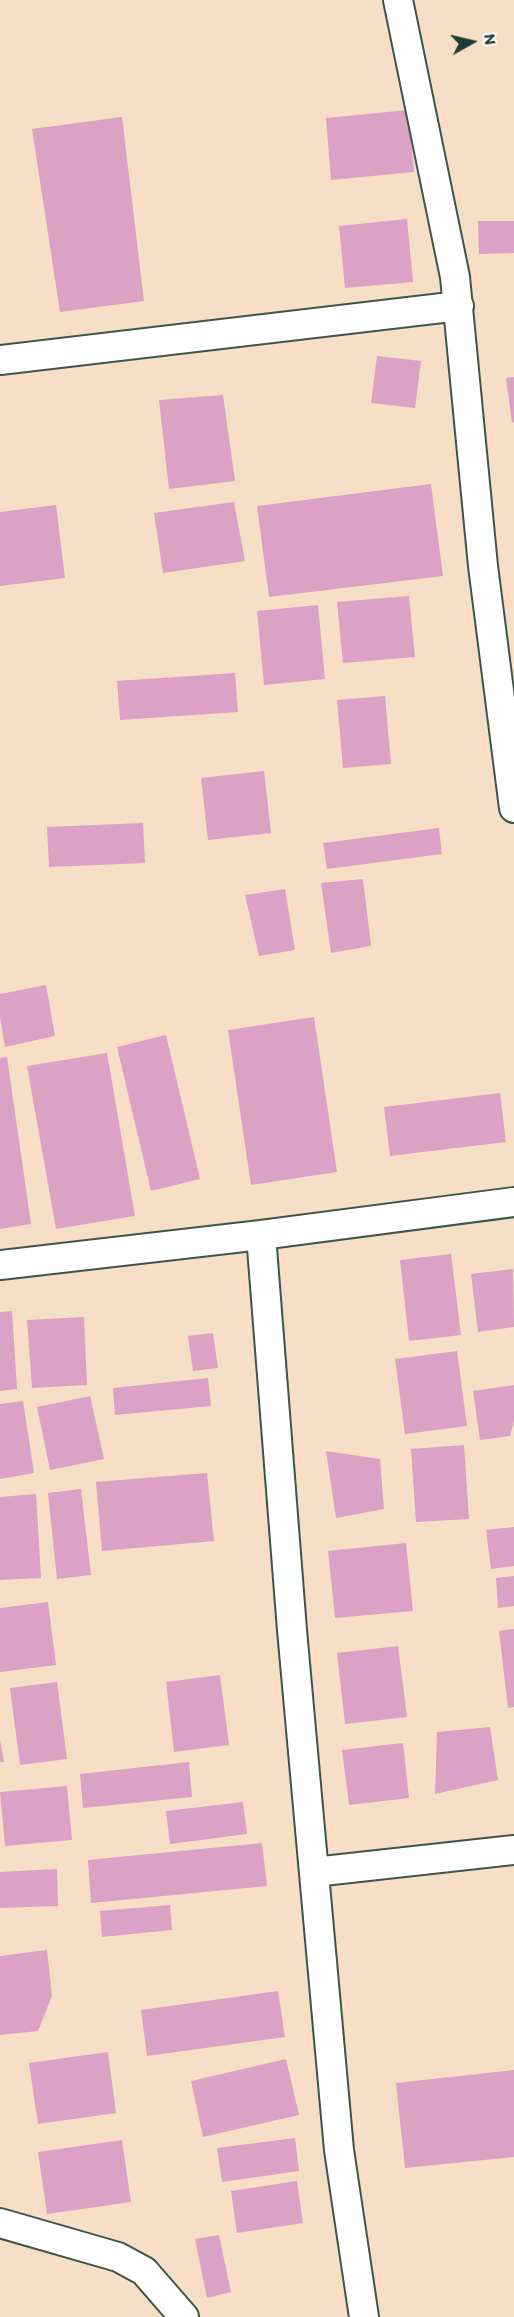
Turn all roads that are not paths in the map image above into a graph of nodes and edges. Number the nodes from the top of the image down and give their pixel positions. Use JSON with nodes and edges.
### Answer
{"nodes":[{"id":1,"x":398,"y":0,"type":"edge"},
{"id":2,"x":459,"y":306,"type":"junction"},
{"id":3,"x":0,"y":360,"type":"edge"},
{"id":4,"x":514,"y":808,"type":"edge"},
{"id":5,"x":514,"y":1202,"type":"edge"},
{"id":6,"x":261,"y":1235,"type":"junction"},
{"id":7,"x":0,"y":1265,"type":"edge"},
{"id":8,"x":514,"y":1850,"type":"edge"},
{"id":9,"x":314,"y":1872,"type":"junction"},
{"id":10,"x":0,"y":2223,"type":"edge"},
{"id":11,"x":184,"y":2317,"type":"edge"},
{"id":12,"x":364,"y":2317,"type":"edge"}],
"edges":[{"from":1,"to":2,"type":"street"},
{"from":2,"to":3,"type":"street"},
{"from":2,"to":4,"type":"street"},
{"from":5,"to":6,"type":"street"},
{"from":6,"to":7,"type":"street"},
{"from":6,"to":9,"type":"street"},
{"from":8,"to":9,"type":"street"},
{"from":9,"to":12,"type":"street"},
{"from":10,"to":11,"type":"street"}]}
